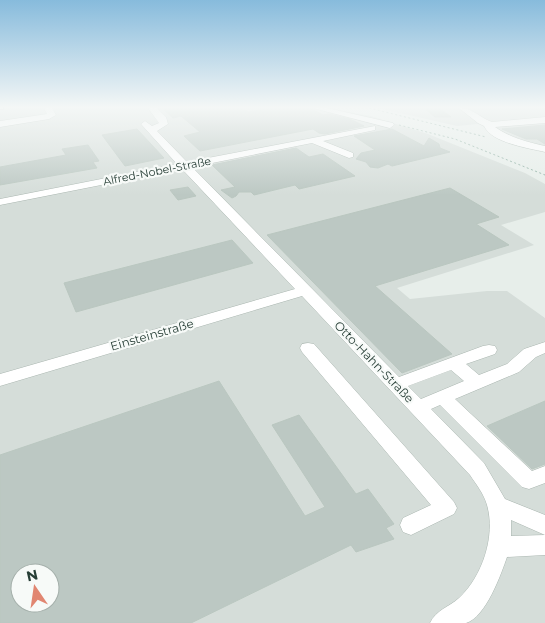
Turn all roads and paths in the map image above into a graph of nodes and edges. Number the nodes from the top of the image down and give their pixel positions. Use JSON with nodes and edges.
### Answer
{"nodes":[{"id":1,"x":159,"y":137,"type":"edge"},
{"id":2,"x":328,"y":137,"type":"edge"},
{"id":3,"x":443,"y":137,"type":"edge"},
{"id":4,"x":486,"y":137,"type":"edge"},
{"id":5,"x":503,"y":137,"type":"edge"},
{"id":6,"x":489,"y":138,"type":"dead end"},
{"id":7,"x":314,"y":140,"type":"junction"},
{"id":8,"x":545,"y":149,"type":"edge"},
{"id":9,"x":349,"y":156,"type":"dead end"},
{"id":10,"x":186,"y":165,"type":"junction"},
{"id":11,"x":545,"y":175,"type":"edge"},
{"id":12,"x":0,"y":202,"type":"edge"},
{"id":13,"x":305,"y":291,"type":"junction"},
{"id":14,"x":545,"y":347,"type":"edge"},
{"id":15,"x":308,"y":348,"type":"dead end"},
{"id":16,"x":489,"y":350,"type":"dead end"},
{"id":17,"x":454,"y":363,"type":"junction"},
{"id":18,"x":0,"y":380,"type":"edge"},
{"id":19,"x":477,"y":383,"type":"junction"},
{"id":20,"x":396,"y":384,"type":"junction"},
{"id":21,"x":443,"y":398,"type":"junction"},
{"id":22,"x":418,"y":407,"type":"junction"},
{"id":23,"x":545,"y":474,"type":"edge"},
{"id":24,"x":498,"y":505,"type":"junction"},
{"id":25,"x":411,"y":525,"type":"dead end"},
{"id":26,"x":545,"y":525,"type":"edge"},
{"id":27,"x":545,"y":545,"type":"edge"},
{"id":28,"x":499,"y":547,"type":"junction"},
{"id":29,"x":443,"y":623,"type":"edge"}],
"edges":[{"from":1,"to":10,"type":"street","name":"Otto-Hahn-Straße"},
{"from":2,"to":7,"type":"street","name":"Alfred-Nobel-Straße"},
{"from":3,"to":11,"type":"path"},
{"from":4,"to":6,"type":"path"},
{"from":5,"to":8,"type":"street"},
{"from":7,"to":9,"type":"street"},
{"from":7,"to":10,"type":"street","name":"Alfred-Nobel-Straße"},
{"from":10,"to":12,"type":"street","name":"Alfred-Nobel-Straße"},
{"from":10,"to":13,"type":"street","name":"Otto-Hahn-Straße"},
{"from":13,"to":18,"type":"street","name":"Einsteinstraße"},
{"from":13,"to":20,"type":"street","name":"Otto-Hahn-Straße"},
{"from":14,"to":19,"type":"street"},
{"from":15,"to":25,"type":"street"},
{"from":16,"to":17,"type":"street"},
{"from":17,"to":19,"type":"street"},
{"from":17,"to":20,"type":"street"},
{"from":19,"to":21,"type":"street"},
{"from":20,"to":22,"type":"street","name":"Otto-Hahn-Straße"},
{"from":21,"to":22,"type":"street"},
{"from":21,"to":23,"type":"street"},
{"from":22,"to":24,"type":"street","name":"Otto-Hahn-Straße"},
{"from":24,"to":26,"type":"street"},
{"from":24,"to":28,"type":"street","name":"Otto-Hahn-Straße"},
{"from":27,"to":28,"type":"street"},
{"from":28,"to":29,"type":"street","name":"Otto-Hahn-Straße"}]}
